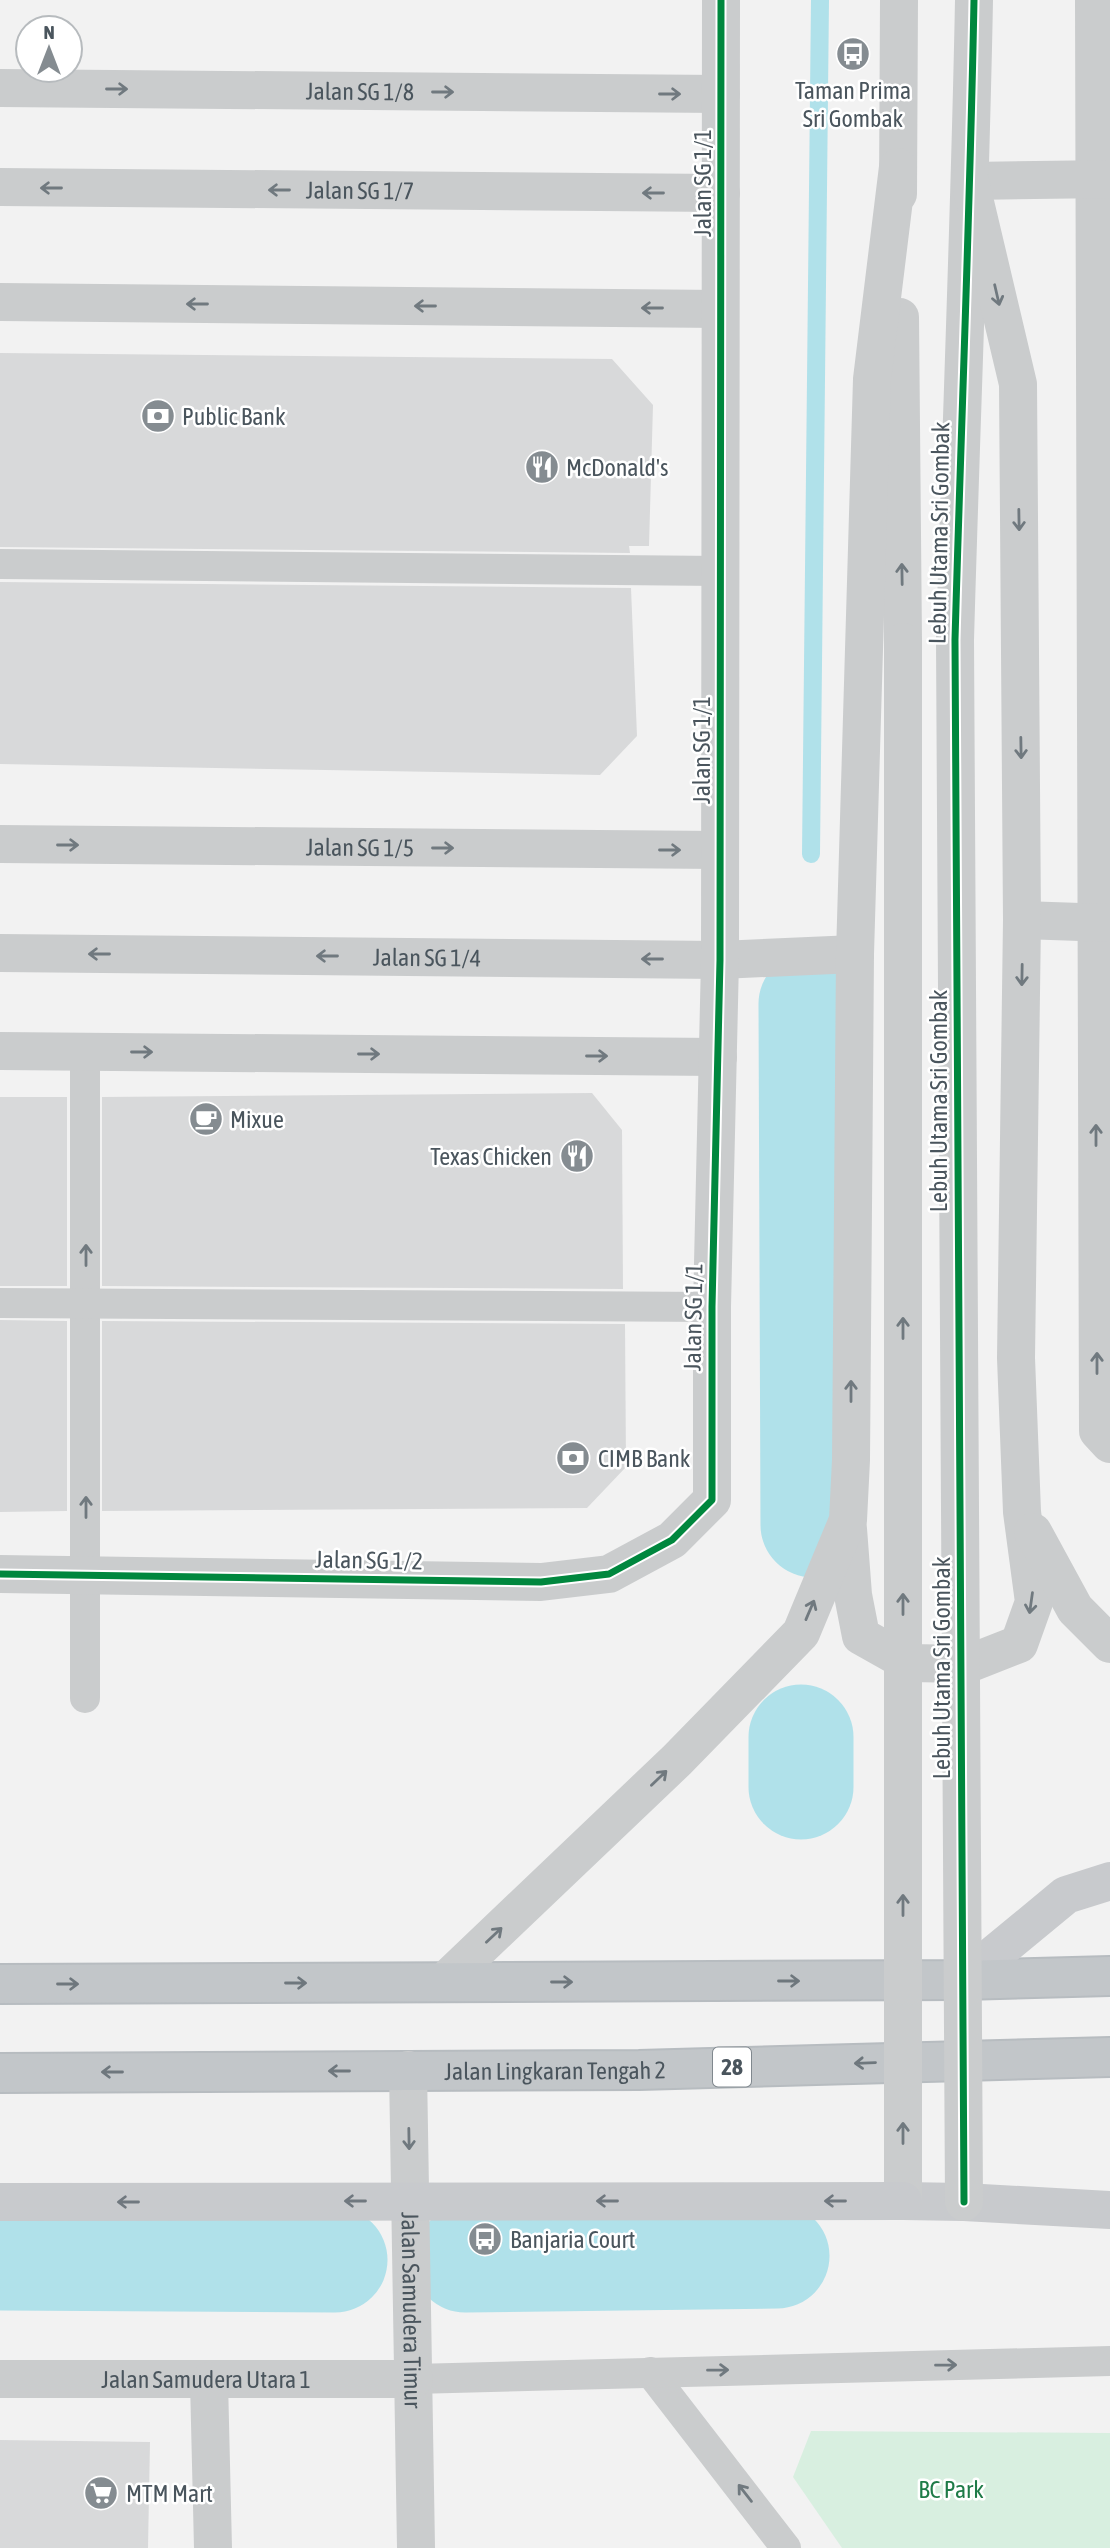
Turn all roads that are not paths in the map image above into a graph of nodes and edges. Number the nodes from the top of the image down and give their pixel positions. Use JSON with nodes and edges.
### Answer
{"nodes":[{"id":1,"x":721,"y":0,"type":"edge"},
{"id":2,"x":900,"y":0,"type":"edge"},
{"id":3,"x":974,"y":0,"type":"edge"},
{"id":4,"x":1094,"y":0,"type":"edge"},
{"id":5,"x":0,"y":88,"type":"edge"},
{"id":6,"x":721,"y":94,"type":"junction"},
{"id":7,"x":898,"y":167,"type":"junction"},
{"id":8,"x":1101,"y":179,"type":"edge"},
{"id":9,"x":970,"y":181,"type":"junction"},
{"id":10,"x":0,"y":187,"type":"edge"},
{"id":11,"x":721,"y":193,"type":"junction"},
{"id":12,"x":0,"y":302,"type":"edge"},
{"id":13,"x":720,"y":309,"type":"junction"},
{"id":14,"x":0,"y":564,"type":"edge"},
{"id":15,"x":720,"y":571,"type":"junction"},
{"id":16,"x":0,"y":844,"type":"edge"},
{"id":17,"x":720,"y":850,"type":"junction"},
{"id":18,"x":1023,"y":920,"type":"junction"},
{"id":19,"x":1103,"y":923,"type":"edge"},
{"id":20,"x":0,"y":953,"type":"edge"},
{"id":21,"x":855,"y":954,"type":"junction"},
{"id":22,"x":720,"y":960,"type":"junction"},
{"id":23,"x":0,"y":1051,"type":"edge"},
{"id":24,"x":85,"y":1052,"type":"junction"},
{"id":25,"x":718,"y":1056,"type":"junction"},
{"id":26,"x":1103,"y":1235,"type":"edge"},
{"id":27,"x":0,"y":1303,"type":"edge"},
{"id":28,"x":86,"y":1303,"type":"junction"},
{"id":29,"x":712,"y":1307,"type":"junction"},
{"id":30,"x":1110,"y":1444,"type":"edge"},
{"id":31,"x":712,"y":1500,"type":"joint"},
{"id":32,"x":1023,"y":1512,"type":"junction"},
{"id":33,"x":848,"y":1520,"type":"junction"},
{"id":34,"x":0,"y":1574,"type":"edge"},
{"id":35,"x":85,"y":1575,"type":"junction"},
{"id":36,"x":1110,"y":1644,"type":"edge"},
{"id":37,"x":85,"y":1698,"type":"dead end"},
{"id":38,"x":1110,"y":1881,"type":"edge"},
{"id":39,"x":1110,"y":1976,"type":"edge"},
{"id":40,"x":963,"y":1980,"type":"junction"},
{"id":41,"x":444,"y":1982,"type":"junction"},
{"id":42,"x":0,"y":1984,"type":"edge"},
{"id":43,"x":1110,"y":2057,"type":"edge"},
{"id":44,"x":1055,"y":2058,"type":"junction"},
{"id":45,"x":408,"y":2070,"type":"junction"},
{"id":46,"x":0,"y":2073,"type":"edge"},
{"id":47,"x":1110,"y":2077,"type":"edge"},
{"id":48,"x":903,"y":2201,"type":"junction"},
{"id":49,"x":0,"y":2202,"type":"edge"},
{"id":50,"x":964,"y":2202,"type":"junction"},
{"id":51,"x":1110,"y":2210,"type":"edge"},
{"id":52,"x":1110,"y":2361,"type":"edge"},
{"id":53,"x":650,"y":2372,"type":"junction"},
{"id":54,"x":0,"y":2379,"type":"edge"},
{"id":55,"x":415,"y":2379,"type":"junction"},
{"id":56,"x":209,"y":2381,"type":"junction"},
{"id":57,"x":213,"y":2548,"type":"edge"},
{"id":58,"x":416,"y":2548,"type":"edge"},
{"id":59,"x":786,"y":2548,"type":"edge"}],
"edges":[{"from":1,"to":6,"type":"street","name":"Jalan SG 1/1"},
{"from":2,"to":7,"type":"street","name":"Lebuh Utama Sri Gombak"},
{"from":3,"to":9,"type":"street","name":"Lebuh Utama Sri Gombak"},
{"from":4,"to":8,"type":"street"},
{"from":5,"to":6,"type":"street","name":"Jalan SG 1/8","one_way":true},
{"from":6,"to":11,"type":"street","name":"Jalan SG 1/1"},
{"from":7,"to":21,"type":"street","name":"Lebuh Utama Sri Gombak"},
{"from":48,"to":7,"type":"street","name":"Lebuh Utama Sri Gombak","one_way":true,"bridge":true},
{"from":8,"to":9,"type":"street"},
{"from":8,"to":19,"type":"street"},
{"from":9,"to":18,"type":"street","name":"Lebuh Utama Sri Gombak","one_way":true},
{"from":9,"to":50,"type":"street","name":"Lebuh Utama Sri Gombak","bridge":true},
{"from":11,"to":10,"type":"street","name":"Jalan SG 1/7","one_way":true},
{"from":11,"to":13,"type":"street","name":"Jalan SG 1/1"},
{"from":13,"to":12,"type":"street","one_way":true},
{"from":13,"to":15,"type":"street","name":"Jalan SG 1/1"},
{"from":14,"to":15,"type":"lane"},
{"from":15,"to":17,"type":"street","name":"Jalan SG 1/1"},
{"from":16,"to":17,"type":"street","name":"Jalan SG 1/5","one_way":true},
{"from":17,"to":22,"type":"street","name":"Jalan SG 1/1"},
{"from":18,"to":19,"type":"street"},
{"from":18,"to":32,"type":"street","name":"Lebuh Utama Sri Gombak","one_way":true},
{"from":26,"to":19,"type":"street","one_way":true},
{"from":22,"to":20,"type":"street","name":"Jalan SG 1/4","one_way":true},
{"from":21,"to":22,"type":"street","name":"Jalan SG 1/4"},
{"from":33,"to":21,"type":"street","name":"Lebuh Utama Sri Gombak","one_way":true},
{"from":22,"to":25,"type":"street","name":"Jalan SG 1/1"},
{"from":23,"to":24,"type":"street"},
{"from":24,"to":25,"type":"street","one_way":true},
{"from":28,"to":24,"type":"lane","one_way":true},
{"from":25,"to":29,"type":"street","name":"Jalan SG 1/1"},
{"from":30,"to":26,"type":"street","one_way":true},
{"from":27,"to":28,"type":"lane"},
{"from":28,"to":29,"type":"lane"},
{"from":35,"to":28,"type":"lane","one_way":true},
{"from":29,"to":31,"type":"street","name":"Jalan SG 1/1"},
{"from":31,"to":35,"type":"street","name":"Jalan SG 1/2"},
{"from":32,"to":33,"type":"street","one_way":true},
{"from":32,"to":36,"type":"street","name":"Lebuh Utama Sri Gombak"},
{"from":41,"to":33,"type":"street","name":"Lebuh Utama Sri Gombak","one_way":true},
{"from":34,"to":35,"type":"street","name":"Jalan SG 1/2"},
{"from":35,"to":37,"type":"lane"},
{"from":38,"to":40,"type":"main road"},
{"from":39,"to":40,"type":"highway"},
{"from":41,"to":40,"type":"highway","one_way":true},
{"from":42,"to":41,"type":"highway","one_way":true},
{"from":43,"to":44,"type":"highway","name":"Jalan Lingkaran Tengah 2","number":"28"},
{"from":44,"to":45,"type":"highway","name":"Jalan Lingkaran Tengah 2","number":"28","one_way":true},
{"from":44,"to":47,"type":"main road"},
{"from":45,"to":46,"type":"highway","name":"Jalan Lingkaran Tengah 2","number":"28","one_way":true},
{"from":45,"to":55,"type":"street","name":"Jalan Samudera Timur","one_way":true},
{"from":48,"to":49,"type":"main road","one_way":true,"bridge":true},
{"from":48,"to":50,"type":"main road"},
{"from":50,"to":51,"type":"main road"},
{"from":53,"to":52,"type":"lane","one_way":true},
{"from":53,"to":55,"type":"lane"},
{"from":59,"to":53,"type":"lane","one_way":true},
{"from":54,"to":56,"type":"street","name":"Jalan Samudera Utara 1"},
{"from":55,"to":56,"type":"street","name":"Jalan Samudera Utara 1"},
{"from":55,"to":58,"type":"street","name":"Jalan Samudera Timur"},
{"from":56,"to":57,"type":"street"}]}
